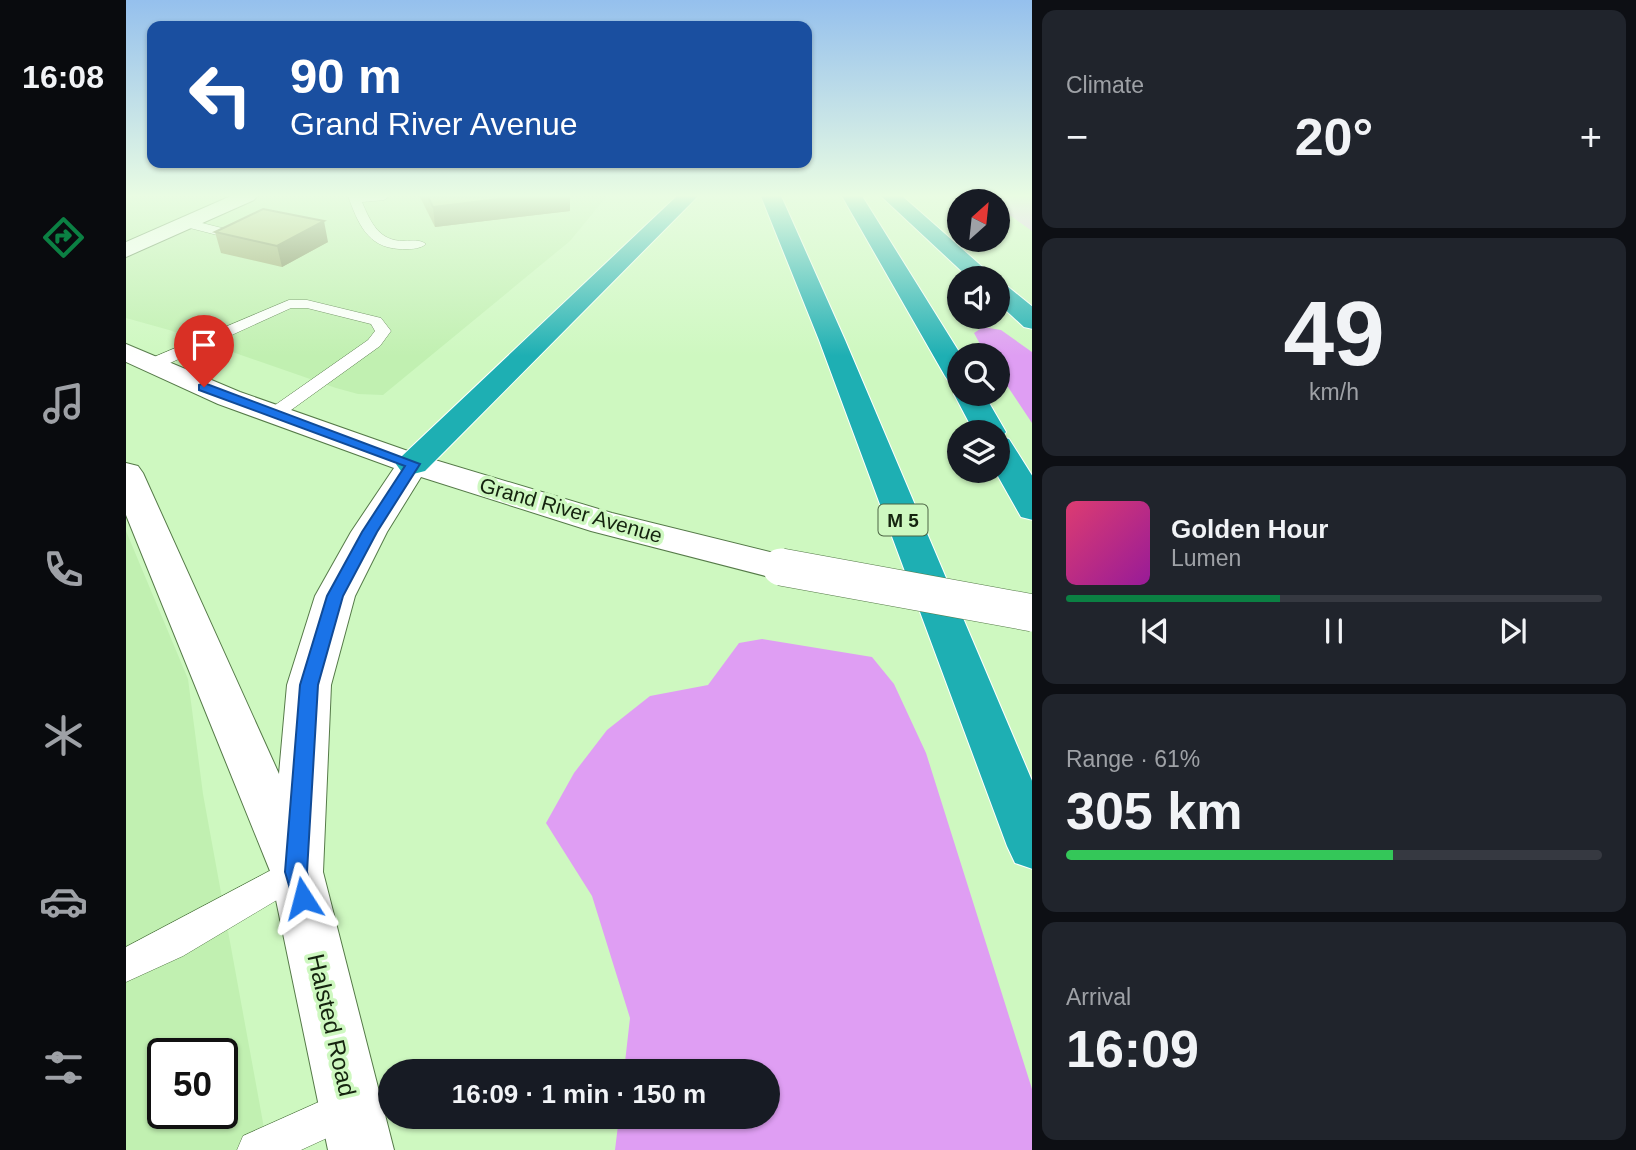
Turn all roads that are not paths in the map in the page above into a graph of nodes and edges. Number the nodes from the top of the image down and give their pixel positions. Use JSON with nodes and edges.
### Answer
{"nodes":[{"id":1,"x":632,"y":250,"type":"edge"},
{"id":2,"x":794,"y":250,"type":"edge"},
{"id":3,"x":884,"y":250,"type":"edge"},
{"id":4,"x":952,"y":250,"type":"edge"},
{"id":5,"x":970,"y":266,"type":"edge"},
{"id":6,"x":1010,"y":302,"type":"edge"},
{"id":7,"x":1032,"y":321,"type":"edge"},
{"id":8,"x":126,"y":352,"type":"edge"},
{"id":9,"x":947,"y":356,"type":"edge"},
{"id":10,"x":153,"y":365,"type":"junction"},
{"id":11,"x":274,"y":414,"type":"junction"},
{"id":12,"x":413,"y":464,"type":"junction"},
{"id":13,"x":1010,"y":468,"type":"edge"},
{"id":14,"x":126,"y":473,"type":"edge"},
{"id":15,"x":1032,"y":509,"type":"edge"},
{"id":16,"x":135,"y":512,"type":"edge"},
{"id":17,"x":1032,"y":612,"type":"edge"},
{"id":18,"x":1032,"y":846,"type":"edge"},
{"id":19,"x":296,"y":872,"type":"junction"},
{"id":20,"x":126,"y":965,"type":"edge"},
{"id":21,"x":356,"y":1128,"type":"edge"},
{"id":22,"x":257,"y":1150,"type":"edge"}],
"edges":[{"from":1,"to":12,"type":"highway"},
{"from":2,"to":18,"type":"highway","number":"M 5"},
{"from":3,"to":9,"type":"highway"},
{"from":4,"to":5,"type":"highway"},
{"from":6,"to":7,"type":"highway"},
{"from":8,"to":10,"type":"main road","name":"Grand River Avenue"},
{"from":10,"to":11,"type":"main road","name":"Grand River Avenue"},
{"from":10,"to":11,"type":"lane"},
{"from":11,"to":12,"type":"main road","name":"Grand River Avenue"},
{"from":12,"to":17,"type":"main road","name":"Grand River Avenue","bridge":true},
{"from":12,"to":19,"type":"main road","name":"Halsted Road"},
{"from":13,"to":15,"type":"highway"},
{"from":14,"to":16,"type":"main road"},
{"from":16,"to":19,"type":"main road"},
{"from":19,"to":20,"type":"lane"},
{"from":19,"to":21,"type":"main road","name":"Halsted Road"},
{"from":21,"to":22,"type":"lane"}]}
